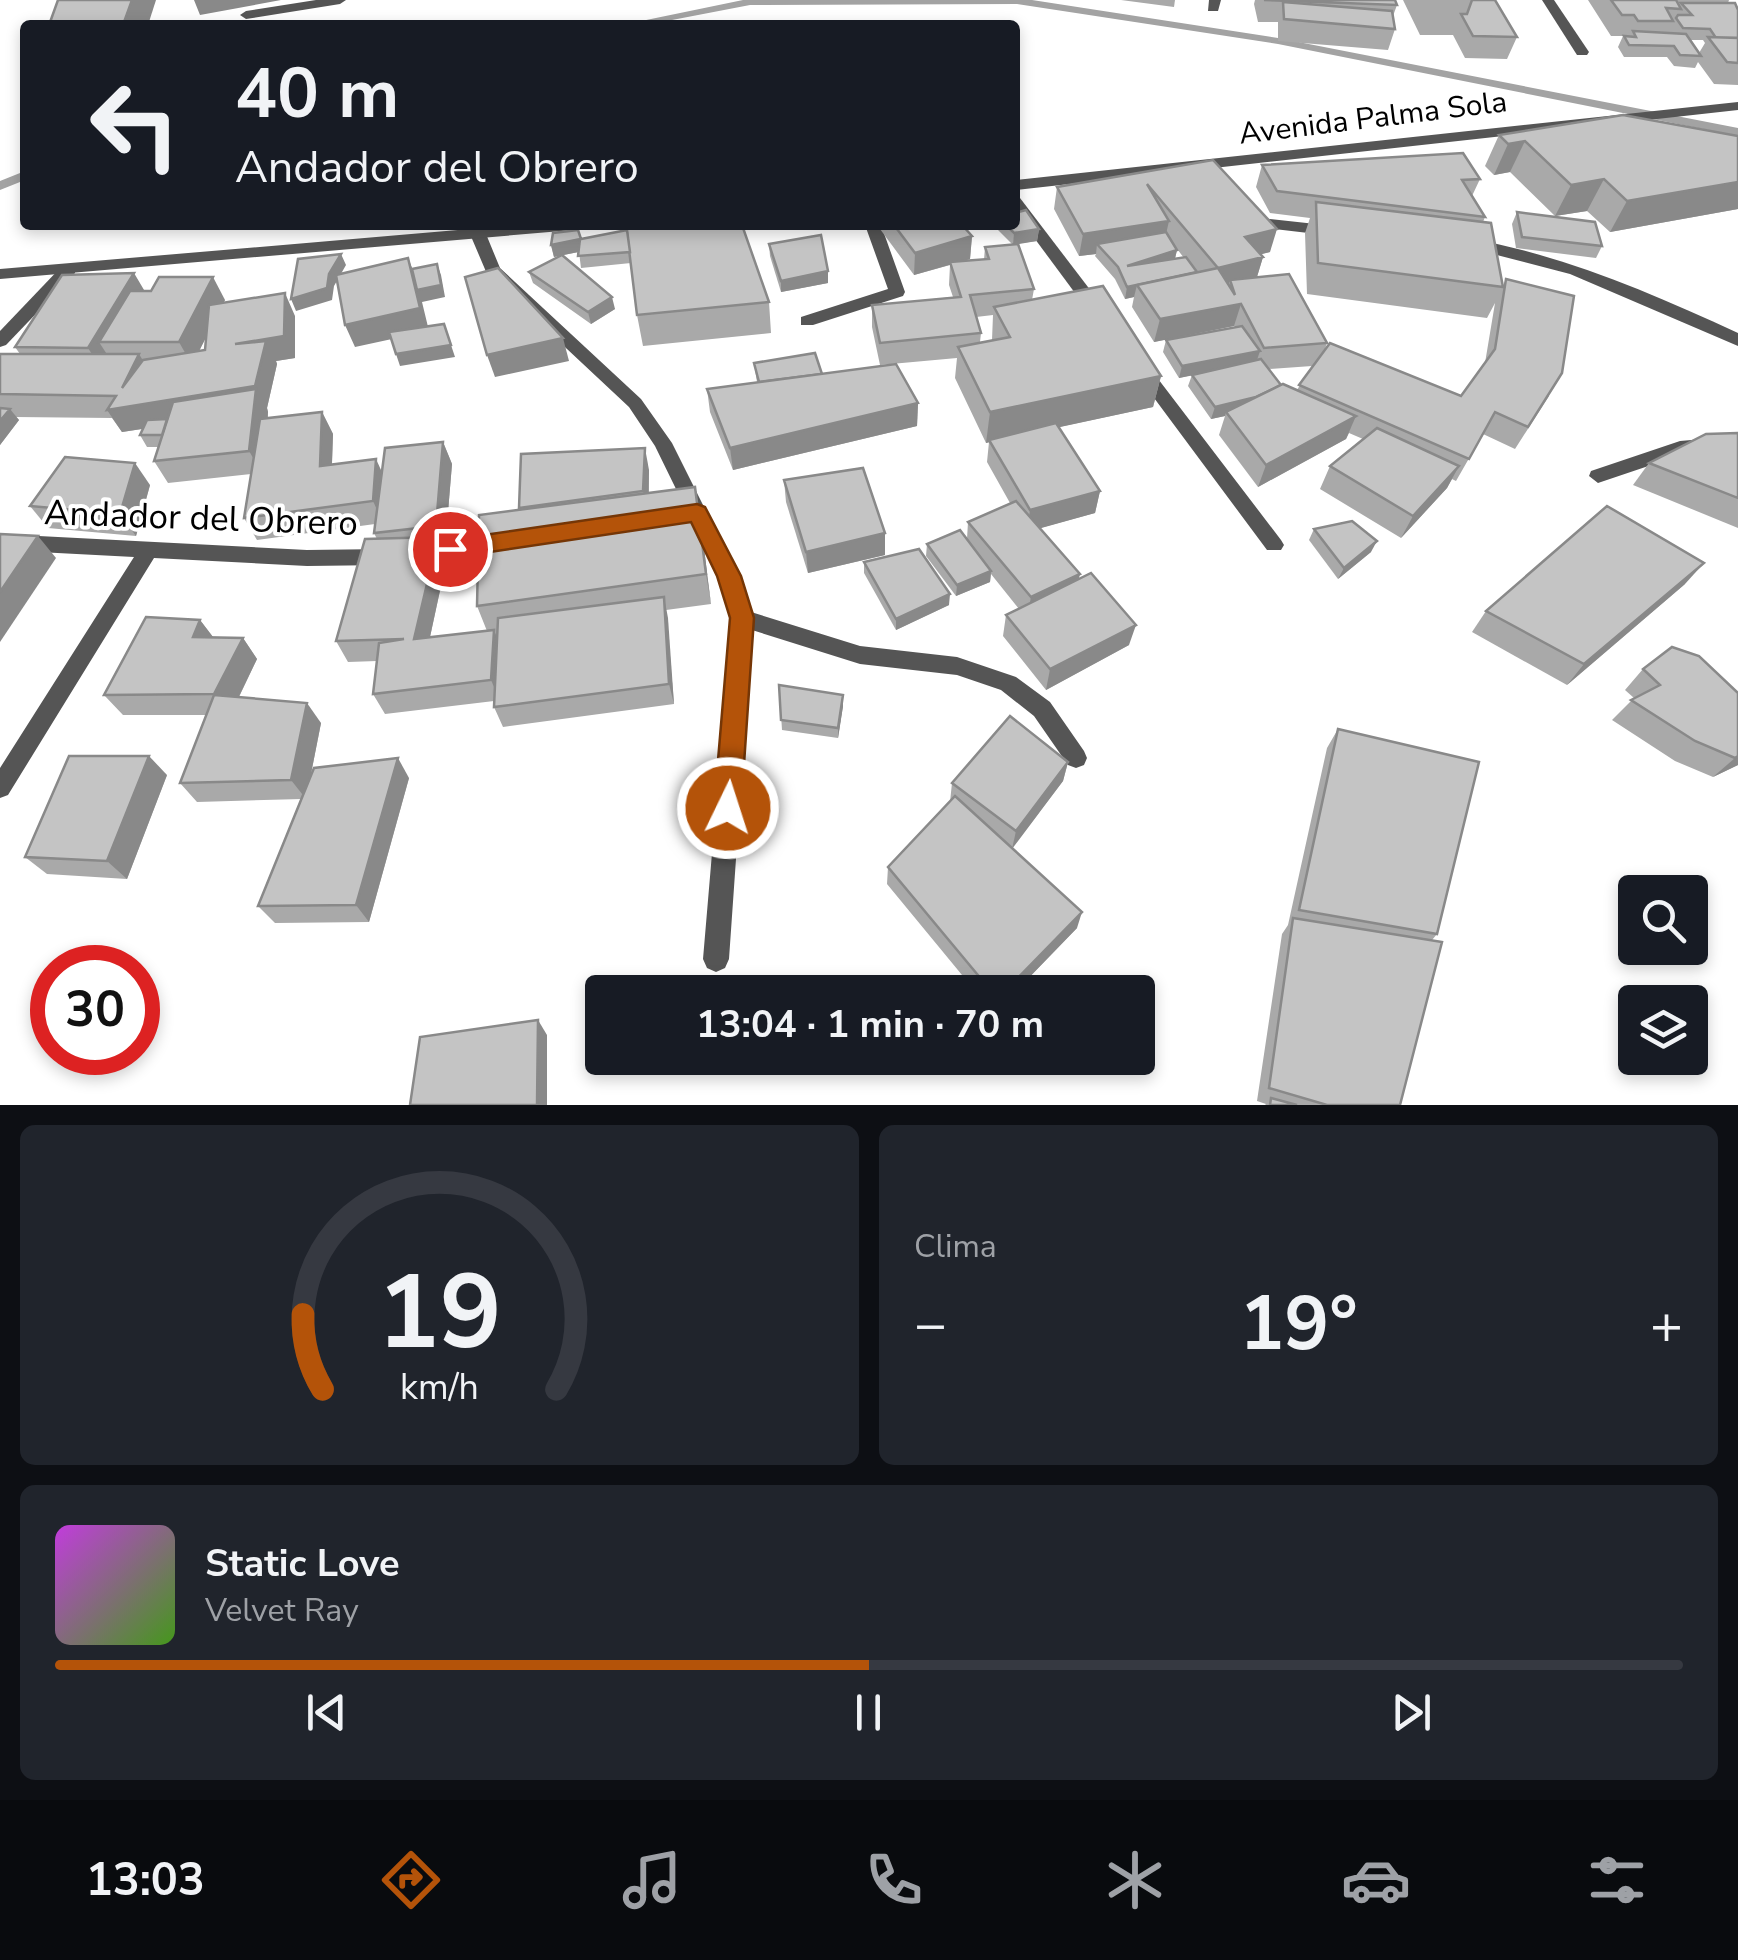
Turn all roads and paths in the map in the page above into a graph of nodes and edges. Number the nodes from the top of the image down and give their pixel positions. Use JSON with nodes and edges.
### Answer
{"nodes":[{"id":1,"x":340,"y":0,"type":"edge"},
{"id":2,"x":1548,"y":0,"type":"edge"},
{"id":3,"x":246,"y":15,"type":"dead end"},
{"id":4,"x":1582,"y":52,"type":"dead end"},
{"id":5,"x":1738,"y":106,"type":"edge"},
{"id":6,"x":1020,"y":185,"type":"edge"},
{"id":7,"x":1236,"y":206,"type":"edge"},
{"id":8,"x":1020,"y":208,"type":"edge"},
{"id":9,"x":520,"y":230,"type":"edge"},
{"id":10,"x":875,"y":230,"type":"edge"},
{"id":11,"x":1349,"y":233,"type":"edge"},
{"id":12,"x":478,"y":234,"type":"junction"},
{"id":13,"x":1456,"y":243,"type":"edge"},
{"id":14,"x":69,"y":268,"type":"junction"},
{"id":15,"x":0,"y":274,"type":"edge"},
{"id":16,"x":807,"y":321,"type":"dead end"},
{"id":17,"x":1109,"y":326,"type":"edge"},
{"id":18,"x":0,"y":340,"type":"edge"},
{"id":19,"x":1738,"y":340,"type":"edge"},
{"id":20,"x":1133,"y":358,"type":"edge"},
{"id":21,"x":1738,"y":442,"type":"edge"},
{"id":22,"x":1598,"y":476,"type":"dead end"},
{"id":23,"x":526,"y":538,"type":"edge"},
{"id":24,"x":0,"y":542,"type":"edge"},
{"id":25,"x":1274,"y":546,"type":"dead end"},
{"id":26,"x":147,"y":552,"type":"junction"},
{"id":27,"x":742,"y":618,"type":"junction"},
{"id":28,"x":1076,"y":758,"type":"dead end"},
{"id":29,"x":0,"y":788,"type":"edge"},
{"id":30,"x":716,"y":959,"type":"dead end"}],
"edges":[{"from":1,"to":3,"type":"street"},
{"from":2,"to":4,"type":"street"},
{"from":5,"to":6,"type":"street","name":"Avenida Palma Sola"},
{"from":7,"to":11,"type":"street"},
{"from":8,"to":17,"type":"street"},
{"from":9,"to":12,"type":"street"},
{"from":10,"to":16,"type":"street"},
{"from":12,"to":14,"type":"street"},
{"from":12,"to":27,"type":"street"},
{"from":13,"to":19,"type":"street"},
{"from":14,"to":15,"type":"street"},
{"from":14,"to":18,"type":"street"},
{"from":20,"to":25,"type":"street"},
{"from":21,"to":22,"type":"street"},
{"from":23,"to":26,"type":"street","name":"Andador del Obrero"},
{"from":24,"to":26,"type":"street","name":"Andador del Obrero"},
{"from":26,"to":29,"type":"street"},
{"from":27,"to":28,"type":"street"},
{"from":27,"to":30,"type":"street"}]}
